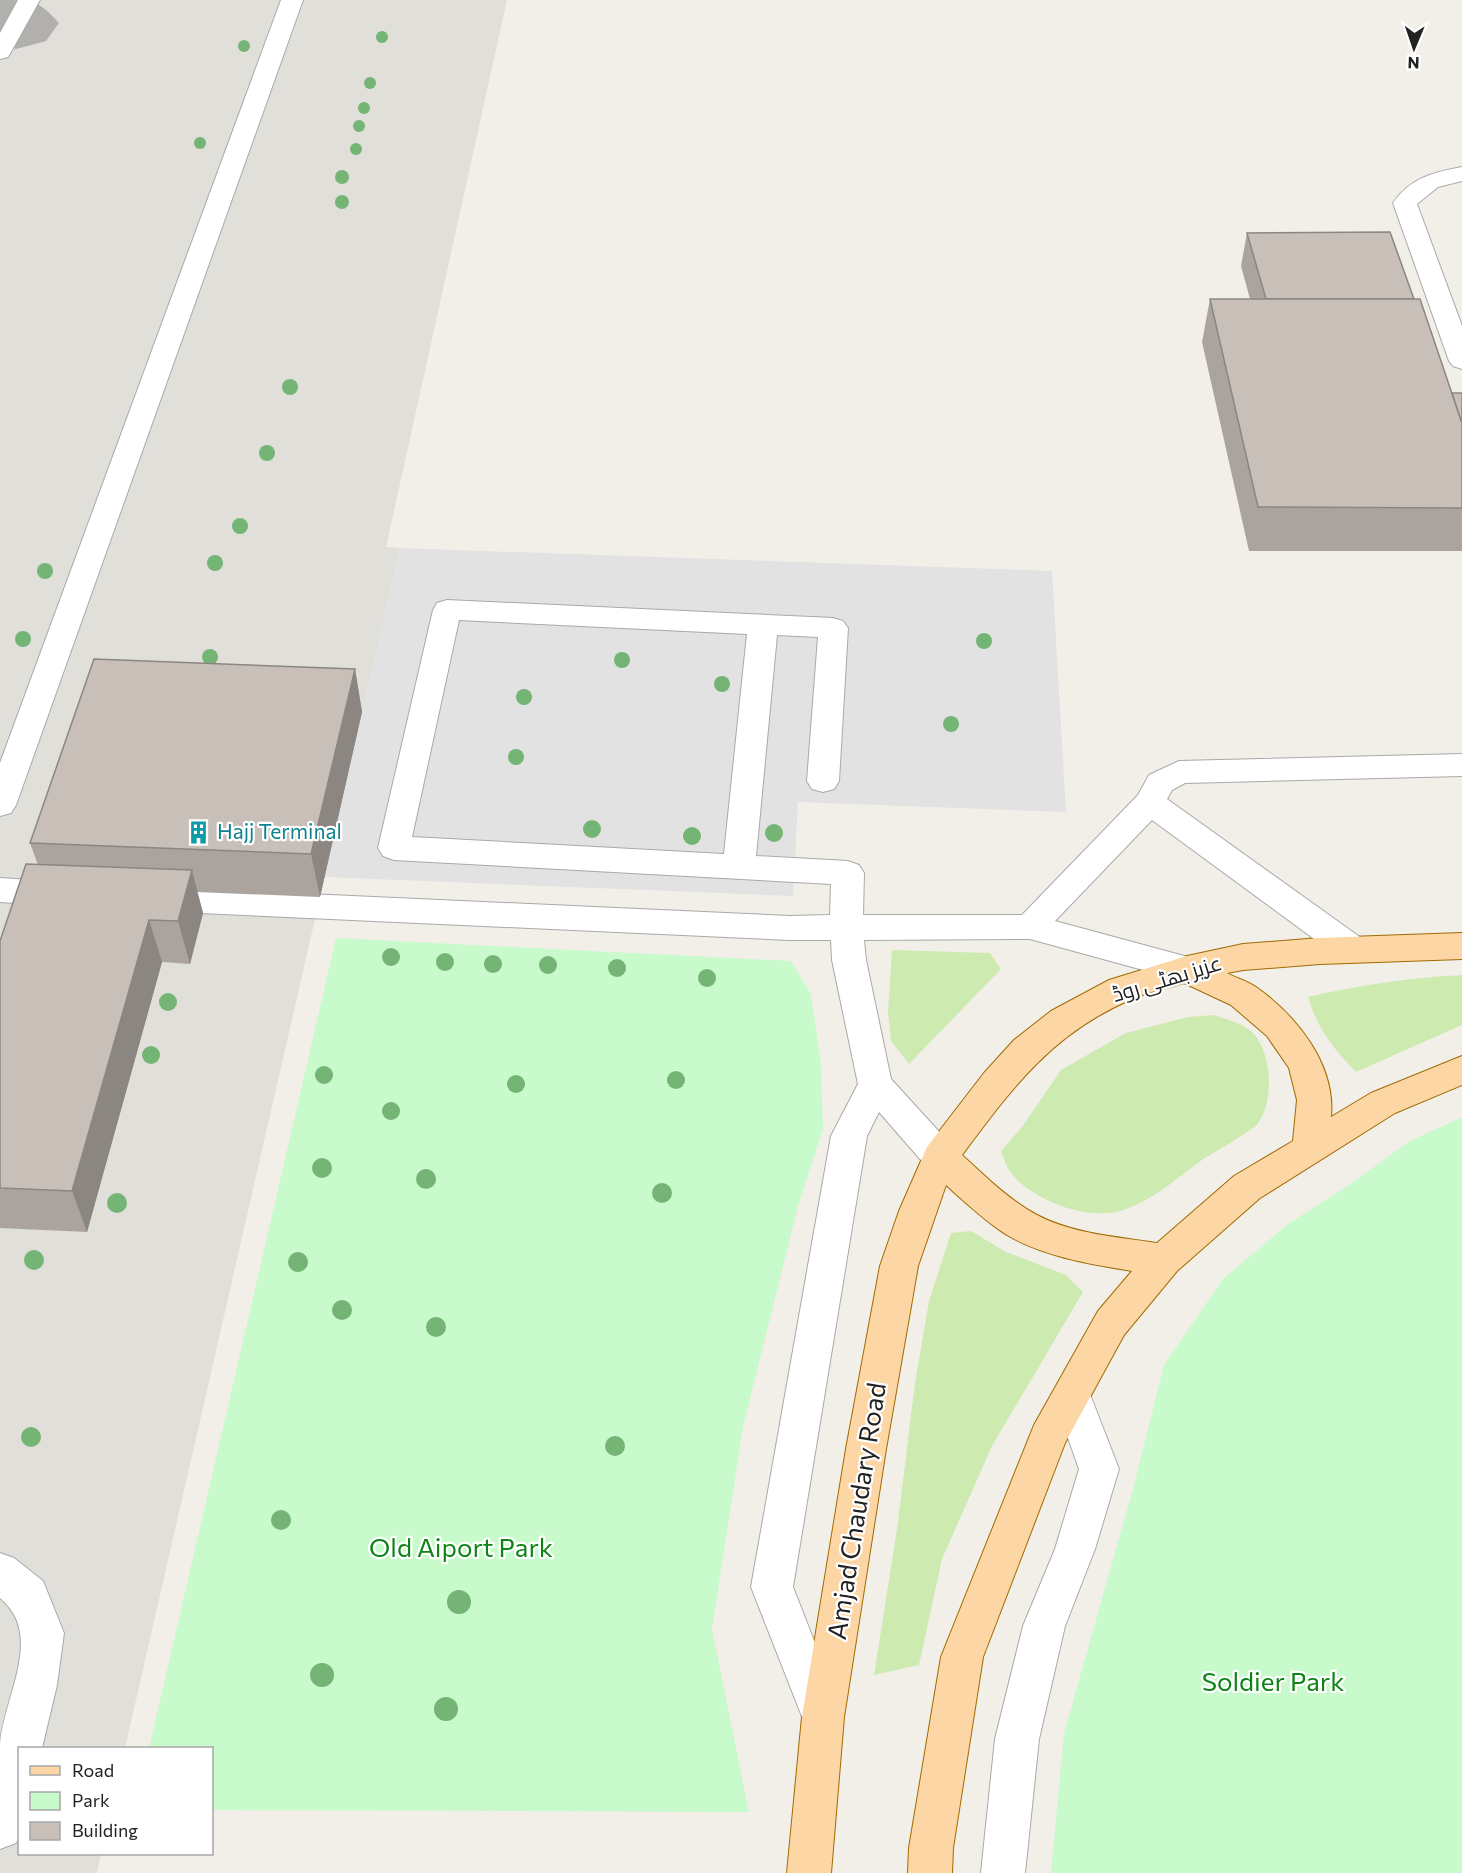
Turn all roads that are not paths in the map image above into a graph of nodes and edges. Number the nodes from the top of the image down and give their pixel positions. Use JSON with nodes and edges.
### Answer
{"nodes":[{"id":1,"x":29,"y":0,"type":"edge"},
{"id":2,"x":292,"y":0,"type":"edge"},
{"id":3,"x":0,"y":52,"type":"edge"},
{"id":4,"x":1462,"y":174,"type":"edge"},
{"id":5,"x":1462,"y":361,"type":"edge"},
{"id":6,"x":763,"y":624,"type":"junction"},
{"id":7,"x":1462,"y":765,"type":"edge"},
{"id":8,"x":823,"y":781,"type":"dead end"},
{"id":9,"x":1150,"y":802,"type":"junction"},
{"id":10,"x":0,"y":805,"type":"edge"},
{"id":11,"x":739,"y":866,"type":"junction"},
{"id":12,"x":0,"y":890,"type":"edge"},
{"id":13,"x":94,"y":896,"type":"edge"},
{"id":14,"x":129,"y":898,"type":"edge"},
{"id":15,"x":1030,"y":927,"type":"junction"},
{"id":16,"x":846,"y":929,"type":"junction"},
{"id":17,"x":1462,"y":946,"type":"edge"},
{"id":18,"x":1352,"y":949,"type":"junction"},
{"id":19,"x":1187,"y":969,"type":"junction"},
{"id":20,"x":1462,"y":1070,"type":"edge"},
{"id":21,"x":875,"y":1084,"type":"junction"},
{"id":22,"x":1310,"y":1147,"type":"junction"},
{"id":23,"x":940,"y":1157,"type":"junction"},
{"id":24,"x":1164,"y":1260,"type":"junction"},
{"id":25,"x":1072,"y":1396,"type":"junction"},
{"id":26,"x":0,"y":1572,"type":"edge"},
{"id":27,"x":824,"y":1717,"type":"junction"},
{"id":28,"x":20,"y":1747,"type":"edge"},
{"id":29,"x":18,"y":1757,"type":"edge"},
{"id":30,"x":0,"y":1827,"type":"edge"},
{"id":31,"x":809,"y":1873,"type":"edge"},
{"id":32,"x":930,"y":1873,"type":"edge"},
{"id":33,"x":1003,"y":1873,"type":"edge"}],
"edges":[{"from":1,"to":3,"type":"street"},
{"from":2,"to":10,"type":"street"},
{"from":4,"to":5,"type":"street"},
{"from":6,"to":8,"type":"street"},
{"from":6,"to":11,"type":"street"},
{"from":6,"to":11,"type":"street"},
{"from":7,"to":9,"type":"street"},
{"from":9,"to":15,"type":"street"},
{"from":9,"to":18,"type":"street"},
{"from":11,"to":16,"type":"street"},
{"from":12,"to":13,"type":"street"},
{"from":14,"to":16,"type":"street"},
{"from":15,"to":16,"type":"street"},
{"from":15,"to":19,"type":"street"},
{"from":16,"to":21,"type":"street"},
{"from":17,"to":18,"type":"main road","name":"عزیز بھٹی روڈ"},
{"from":18,"to":19,"type":"main road","name":"عزیز بھٹی روڈ"},
{"from":19,"to":22,"type":"main road"},
{"from":19,"to":23,"type":"main road","name":"عزیز بھٹی روڈ"},
{"from":20,"to":22,"type":"main road"},
{"from":21,"to":23,"type":"street"},
{"from":21,"to":27,"type":"street"},
{"from":22,"to":24,"type":"main road"},
{"from":23,"to":24,"type":"main road"},
{"from":23,"to":27,"type":"main road","name":"Amjad Chaudary Road"},
{"from":24,"to":25,"type":"main road"},
{"from":25,"to":32,"type":"main road"},
{"from":25,"to":33,"type":"street"},
{"from":26,"to":28,"type":"street"},
{"from":27,"to":31,"type":"main road","name":"Amjad Chaudary Road"},
{"from":29,"to":30,"type":"street"}]}
